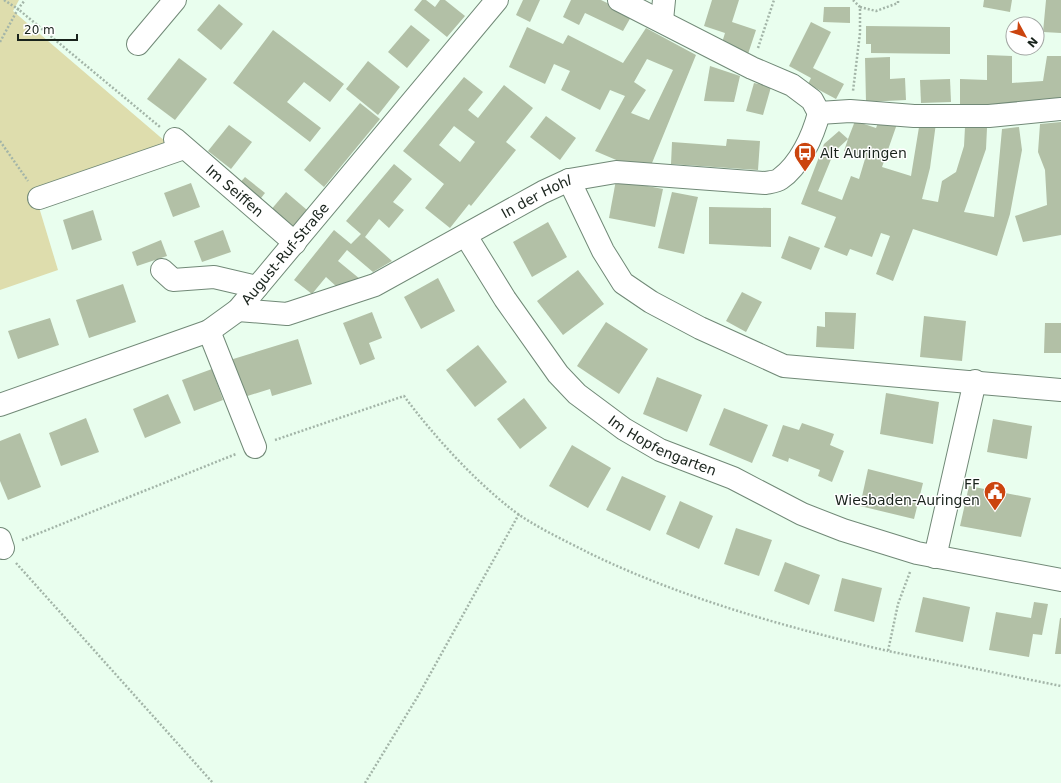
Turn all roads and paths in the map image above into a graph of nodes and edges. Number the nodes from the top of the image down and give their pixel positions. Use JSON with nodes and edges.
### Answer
{"nodes":[{"id":1,"x":4,"y":0,"type":"edge"},
{"id":2,"x":25,"y":0,"type":"edge"},
{"id":3,"x":175,"y":0,"type":"edge"},
{"id":4,"x":497,"y":0,"type":"edge"},
{"id":5,"x":619,"y":0,"type":"edge"},
{"id":6,"x":774,"y":0,"type":"edge"},
{"id":7,"x":853,"y":0,"type":"edge"},
{"id":8,"x":898,"y":0,"type":"edge"},
{"id":9,"x":860,"y":7,"type":"junction"},
{"id":10,"x":18,"y":9,"type":"junction"},
{"id":11,"x":663,"y":10,"type":"edge"},
{"id":12,"x":764,"y":29,"type":"dead end"},
{"id":13,"x":0,"y":42,"type":"edge"},
{"id":14,"x":138,"y":44,"type":"dead end"},
{"id":15,"x":1061,"y":109,"type":"edge"},
{"id":16,"x":850,"y":111,"type":"junction"},
{"id":17,"x":819,"y":113,"type":"junction"},
{"id":18,"x":0,"y":141,"type":"edge"},
{"id":19,"x":180,"y":143,"type":"junction"},
{"id":20,"x":569,"y":180,"type":"junction"},
{"id":21,"x":39,"y":198,"type":"joint"},
{"id":22,"x":466,"y":236,"type":"junction"},
{"id":23,"x":294,"y":243,"type":"junction"},
{"id":24,"x":162,"y":270,"type":"dead end"},
{"id":25,"x":257,"y":287,"type":"junction"},
{"id":26,"x":238,"y":310,"type":"junction"},
{"id":27,"x":209,"y":331,"type":"junction"},
{"id":28,"x":975,"y":381,"type":"junction"},
{"id":29,"x":1061,"y":390,"type":"edge"},
{"id":30,"x":0,"y":406,"type":"edge"},
{"id":31,"x":255,"y":447,"type":"junction"},
{"id":32,"x":519,"y":514,"type":"junction"},
{"id":33,"x":1,"y":543,"type":"edge"},
{"id":34,"x":926,"y":555,"type":"junction"},
{"id":35,"x":1061,"y":580,"type":"edge"},
{"id":36,"x":888,"y":651,"type":"junction"},
{"id":37,"x":1061,"y":686,"type":"edge"},
{"id":38,"x":213,"y":783,"type":"edge"},
{"id":39,"x":365,"y":783,"type":"edge"}],
"edges":[{"from":1,"to":10,"type":"path"},
{"from":2,"to":10,"type":"path"},
{"from":3,"to":14,"type":"street"},
{"from":4,"to":23,"type":"street","name":"August-Ruf-Straße"},
{"from":5,"to":11,"type":"street"},
{"from":6,"to":12,"type":"path"},
{"from":7,"to":9,"type":"path"},
{"from":8,"to":9,"type":"path"},
{"from":9,"to":16,"type":"path"},
{"from":10,"to":13,"type":"path"},
{"from":10,"to":19,"type":"path"},
{"from":11,"to":17,"type":"street"},
{"from":15,"to":16,"type":"street"},
{"from":16,"to":17,"type":"street"},
{"from":17,"to":20,"type":"street","name":"In der Hohl"},
{"from":18,"to":21,"type":"path"},
{"from":19,"to":21,"type":"street"},
{"from":19,"to":23,"type":"street","name":"Im Seiffen"},
{"from":20,"to":22,"type":"street","name":"In der Hohl"},
{"from":20,"to":28,"type":"street"},
{"from":22,"to":26,"type":"street","name":"In der Hohl"},
{"from":22,"to":34,"type":"street","name":"Im Hopfengarten"},
{"from":23,"to":25,"type":"street","name":"August-Ruf-Straße"},
{"from":24,"to":25,"type":"street"},
{"from":25,"to":26,"type":"street","name":"August-Ruf-Straße"},
{"from":26,"to":27,"type":"street","name":"August-Ruf-Straße"},
{"from":27,"to":30,"type":"street","name":"August-Ruf-Straße"},
{"from":27,"to":31,"type":"street"},
{"from":28,"to":29,"type":"street"},
{"from":28,"to":34,"type":"street"},
{"from":31,"to":32,"type":"path"},
{"from":31,"to":33,"type":"path"},
{"from":32,"to":36,"type":"path"},
{"from":32,"to":39,"type":"path"},
{"from":33,"to":38,"type":"path"},
{"from":34,"to":35,"type":"street","name":"Im Hopfengarten"},
{"from":34,"to":36,"type":"path"},
{"from":36,"to":37,"type":"path"}]}
